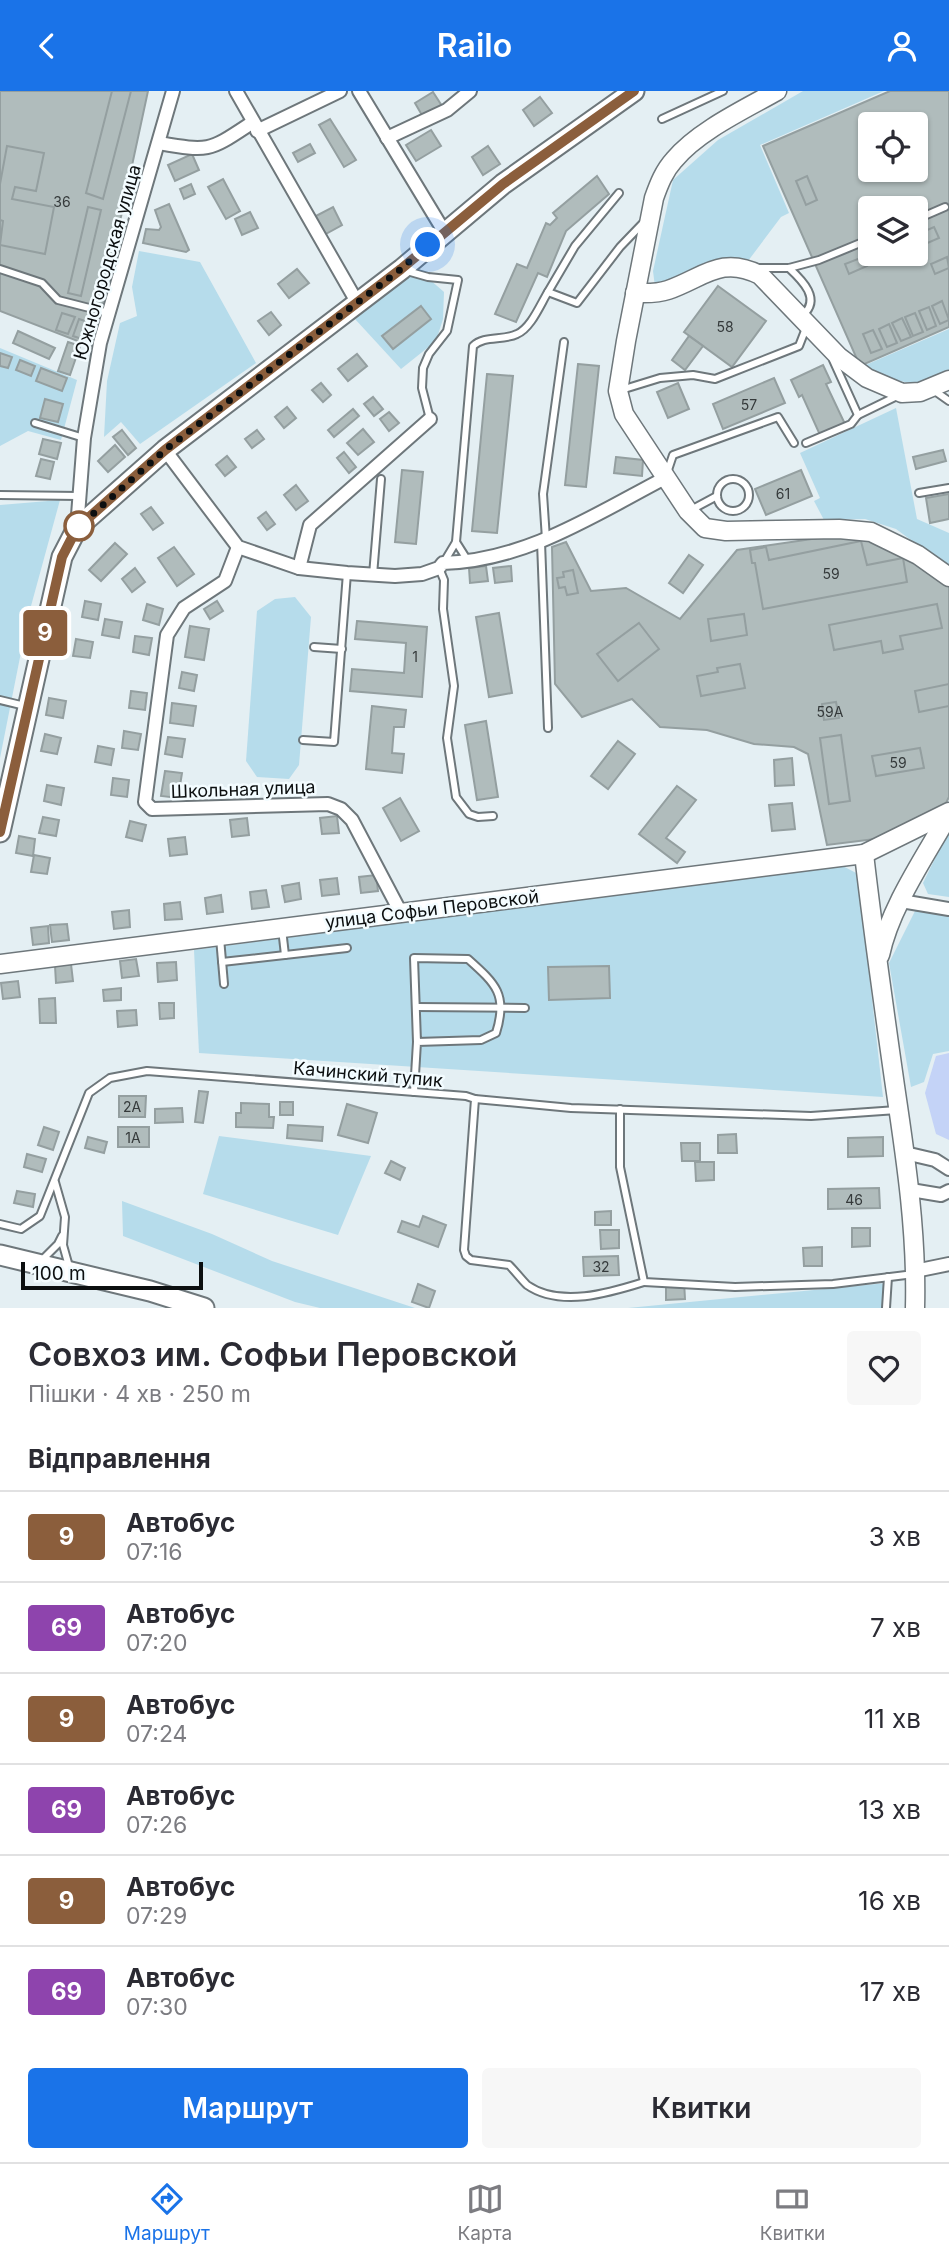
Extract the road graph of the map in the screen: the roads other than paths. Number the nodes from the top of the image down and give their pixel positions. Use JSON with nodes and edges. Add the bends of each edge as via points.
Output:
{"nodes":[{"id":1,"x":173,"y":91,"type":"edge"},
{"id":2,"x":236,"y":91,"type":"edge"},
{"id":3,"x":340,"y":91,"type":"edge"},
{"id":4,"x":359,"y":91,"type":"edge"},
{"id":5,"x":470,"y":91,"type":"edge"},
{"id":6,"x":634,"y":91,"type":"edge"},
{"id":7,"x":723,"y":91,"type":"edge"},
{"id":8,"x":777,"y":91,"type":"edge"},
{"id":9,"x":662,"y":118,"type":"dead end"},
{"id":10,"x":255,"y":127,"type":"junction"},
{"id":11,"x":387,"y":138,"type":"junction"},
{"id":12,"x":159,"y":143,"type":"junction"},
{"id":13,"x":618,"y":193,"type":"dead end"},
{"id":14,"x":945,"y":207,"type":"dead end"},
{"id":15,"x":928,"y":214,"type":"edge"},
{"id":16,"x":651,"y":215,"type":"junction"},
{"id":17,"x":445,"y":233,"type":"junction"},
{"id":18,"x":858,"y":244,"type":"edge"},
{"id":19,"x":747,"y":268,"type":"junction"},
{"id":20,"x":789,"y":268,"type":"junction"},
{"id":21,"x":0,"y":269,"type":"edge"},
{"id":22,"x":401,"y":269,"type":"junction"},
{"id":23,"x":548,"y":292,"type":"junction"},
{"id":24,"x":635,"y":293,"type":"junction"},
{"id":25,"x":356,"y":302,"type":"junction"},
{"id":26,"x":109,"y":313,"type":"junction"},
{"id":27,"x":804,"y":319,"type":"junction"},
{"id":28,"x":564,"y":342,"type":"dead end"},
{"id":29,"x":825,"y":344,"type":"junction"},
{"id":30,"x":949,"y":380,"type":"edge"},
{"id":31,"x":931,"y":388,"type":"junction"},
{"id":32,"x":618,"y":391,"type":"junction"},
{"id":33,"x":892,"y":395,"type":"junction"},
{"id":34,"x":949,"y":401,"type":"edge"},
{"id":35,"x":858,"y":415,"type":"junction"},
{"id":36,"x":430,"y":419,"type":"joint"},
{"id":37,"x":35,"y":423,"type":"dead end"},
{"id":38,"x":84,"y":438,"type":"junction"},
{"id":39,"x":794,"y":443,"type":"dead end"},
{"id":40,"x":806,"y":443,"type":"dead end"},
{"id":41,"x":165,"y":450,"type":"junction"},
{"id":42,"x":665,"y":478,"type":"junction"},
{"id":43,"x":381,"y":479,"type":"dead end"},
{"id":44,"x":949,"y":488,"type":"edge"},
{"id":45,"x":919,"y":493,"type":"dead end"},
{"id":46,"x":0,"y":495,"type":"edge"},
{"id":47,"x":80,"y":496,"type":"junction"},
{"id":48,"x":717,"y":496,"type":"junction"},
{"id":49,"x":688,"y":511,"type":"junction"},
{"id":50,"x":77,"y":528,"type":"junction"},
{"id":51,"x":456,"y":542,"type":"junction"},
{"id":52,"x":544,"y":542,"type":"junction"},
{"id":53,"x":238,"y":547,"type":"junction"},
{"id":54,"x":469,"y":563,"type":"junction"},
{"id":55,"x":441,"y":566,"type":"junction"},
{"id":56,"x":299,"y":568,"type":"junction"},
{"id":57,"x":347,"y":573,"type":"junction"},
{"id":58,"x":373,"y":575,"type":"junction"},
{"id":59,"x":949,"y":576,"type":"edge"},
{"id":60,"x":314,"y":647,"type":"dead end"},
{"id":61,"x":342,"y":649,"type":"junction"},
{"id":62,"x":0,"y":700,"type":"edge"},
{"id":63,"x":28,"y":707,"type":"junction"},
{"id":64,"x":548,"y":728,"type":"dead end"},
{"id":65,"x":303,"y":740,"type":"dead end"},
{"id":66,"x":949,"y":813,"type":"edge"},
{"id":67,"x":493,"y":815,"type":"dead end"},
{"id":68,"x":0,"y":832,"type":"edge"},
{"id":69,"x":864,"y":854,"type":"junction"},
{"id":70,"x":901,"y":901,"type":"junction"},
{"id":71,"x":949,"y":909,"type":"edge"},
{"id":72,"x":401,"y":913,"type":"junction"},
{"id":73,"x":282,"y":929,"type":"junction"},
{"id":74,"x":220,"y":936,"type":"junction"},
{"id":75,"x":347,"y":948,"type":"dead end"},
{"id":76,"x":285,"y":955,"type":"junction"},
{"id":77,"x":222,"y":962,"type":"junction"},
{"id":78,"x":0,"y":964,"type":"edge"},
{"id":79,"x":877,"y":966,"type":"junction"},
{"id":80,"x":224,"y":983,"type":"dead end"},
{"id":81,"x":417,"y":1007,"type":"junction"},
{"id":82,"x":525,"y":1007,"type":"dead end"},
{"id":83,"x":417,"y":1042,"type":"junction"},
{"id":84,"x":414,"y":1092,"type":"junction"},
{"id":85,"x":475,"y":1099,"type":"junction"},
{"id":86,"x":620,"y":1109,"type":"junction"},
{"id":87,"x":898,"y":1109,"type":"junction"},
{"id":88,"x":905,"y":1153,"type":"junction"},
{"id":89,"x":949,"y":1169,"type":"edge"},
{"id":90,"x":55,"y":1182,"type":"junction"},
{"id":91,"x":911,"y":1190,"type":"junction"},
{"id":92,"x":949,"y":1191,"type":"edge"},
{"id":93,"x":0,"y":1224,"type":"edge"},
{"id":94,"x":64,"y":1232,"type":"junction"},
{"id":95,"x":0,"y":1255,"type":"edge"},
{"id":96,"x":39,"y":1264,"type":"junction"},
{"id":97,"x":949,"y":1264,"type":"edge"},
{"id":98,"x":70,"y":1272,"type":"junction"},
{"id":99,"x":916,"y":1272,"type":"junction"},
{"id":100,"x":888,"y":1277,"type":"junction"},
{"id":101,"x":644,"y":1282,"type":"junction"},
{"id":102,"x":204,"y":1308,"type":"edge"},
{"id":103,"x":886,"y":1308,"type":"edge"},
{"id":104,"x":915,"y":1308,"type":"edge"}],
"edges":[{"from":1,"to":12,"type":"street","name":"Южногородская улица"},
{"from":2,"to":10,"type":"street"},
{"from":3,"to":10,"type":"street"},
{"from":4,"to":11,"type":"street"},
{"from":5,"to":11,"type":"street","via":[[447,110]]},
{"from":6,"to":17,"type":"main road","via":[[503,184]]},
{"from":7,"to":9,"type":"lane"},
{"from":8,"to":16,"type":"street","via":[[673,160],[660,180]]},
{"from":10,"to":12,"type":"street","via":[[200,150]]},
{"from":10,"to":25,"type":"street"},
{"from":11,"to":17,"type":"street"},
{"from":12,"to":26,"type":"street","name":"Южногородская улица"},
{"from":13,"to":23,"type":"lane","via":[[575,246]]},
{"from":14,"to":15,"type":"lane"},
{"from":16,"to":23,"type":"lane","via":[[577,303]]},
{"from":16,"to":24,"type":"street"},
{"from":17,"to":22,"type":"main road"},
{"from":18,"to":20,"type":"lane"},
{"from":19,"to":20,"type":"lane"},
{"from":19,"to":24,"type":"street","via":[[720,268],[668,290]]},
{"from":19,"to":27,"type":"street","via":[[761,275]]},
{"from":20,"to":27,"type":"lane","via":[[809,291],[812,303]]},
{"from":21,"to":26,"type":"lane","via":[[42,283],[58,300]]},
{"from":22,"to":25,"type":"main road"},
{"from":22,"to":36,"type":"lane","via":[[458,280],[447,331],[423,368],[422,388]]},
{"from":23,"to":51,"type":"lane","via":[[522,331],[473,346]]},
{"from":24,"to":32,"type":"street"},
{"from":25,"to":41,"type":"main road"},
{"from":26,"to":38,"type":"street","name":"Южногородская улица"},
{"from":27,"to":29,"type":"street"},
{"from":27,"to":32,"type":"lane","via":[[799,346],[715,379],[693,375],[660,379]]},
{"from":28,"to":52,"type":"lane","via":[[543,494]]},
{"from":29,"to":33,"type":"street"},
{"from":29,"to":35,"type":"lane"},
{"from":30,"to":31,"type":"street"},
{"from":31,"to":33,"type":"street"},
{"from":31,"to":34,"type":"lane"},
{"from":32,"to":42,"type":"street","via":[[624,414]]},
{"from":33,"to":35,"type":"lane"},
{"from":35,"to":40,"type":"lane","via":[[851,424]]},
{"from":36,"to":56,"type":"street","via":[[310,524]]},
{"from":37,"to":38,"type":"lane"},
{"from":38,"to":47,"type":"street","name":"Южногородская улица"},
{"from":39,"to":42,"type":"lane","via":[[778,417],[673,456]]},
{"from":41,"to":50,"type":"main road"},
{"from":41,"to":53,"type":"street"},
{"from":42,"to":49,"type":"street"},
{"from":42,"to":52,"type":"street"},
{"from":43,"to":58,"type":"lane"},
{"from":44,"to":45,"type":"lane"},
{"from":46,"to":47,"type":"lane"},
{"from":47,"to":50,"type":"street","name":"Южногородская улица"},
{"from":48,"to":48,"type":"lane","via":[[721,506],[736,511],[746,506],[750,496],[747,485],[733,478],[723,482]]},
{"from":48,"to":49,"type":"lane"},
{"from":49,"to":59,"type":"street","via":[[705,528],[726,531],[871,532]]},
{"from":50,"to":63,"type":"main road","via":[[62,557]]},
{"from":51,"to":54,"type":"lane"},
{"from":51,"to":55,"type":"lane"},
{"from":52,"to":54,"type":"street"},
{"from":52,"to":64,"type":"lane"},
{"from":53,"to":56,"type":"street"},
{"from":53,"to":72,"type":"street","name":"Школьная улица","via":[[225,581],[184,608],[167,635],[145,802],[152,810],[328,804],[341,809],[352,820]]},
{"from":54,"to":55,"type":"street"},
{"from":55,"to":58,"type":"street","via":[[422,574]]},
{"from":55,"to":67,"type":"lane","via":[[454,685],[447,737],[456,797],[469,814]]},
{"from":56,"to":57,"type":"street"},
{"from":57,"to":58,"type":"street"},
{"from":57,"to":61,"type":"lane"},
{"from":60,"to":61,"type":"lane"},
{"from":61,"to":65,"type":"lane","via":[[334,742]]},
{"from":62,"to":63,"type":"lane"},
{"from":63,"to":68,"type":"main road"},
{"from":66,"to":69,"type":"street","name":"улица Софьи Перовской"},
{"from":66,"to":70,"type":"street"},
{"from":69,"to":72,"type":"street","name":"улица Софьи Перовской"},
{"from":69,"to":79,"type":"street"},
{"from":70,"to":71,"type":"street"},
{"from":70,"to":79,"type":"street","via":[[882,942]]},
{"from":72,"to":73,"type":"street","name":"улица Софьи Перовской"},
{"from":73,"to":74,"type":"street","name":"улица Софьи Перовской"},
{"from":73,"to":76,"type":"lane"},
{"from":74,"to":77,"type":"lane"},
{"from":74,"to":78,"type":"street","name":"улица Софьи Перовской"},
{"from":75,"to":76,"type":"lane"},
{"from":76,"to":77,"type":"lane"},
{"from":77,"to":80,"type":"lane"},
{"from":79,"to":87,"type":"street"},
{"from":81,"to":82,"type":"lane"},
{"from":81,"to":83,"type":"lane"},
{"from":81,"to":83,"type":"lane","via":[[414,958],[468,959],[499,991],[502,1016],[496,1033],[481,1040]]},
{"from":83,"to":84,"type":"lane"},
{"from":84,"to":85,"type":"lane","name":"Качинский тупик"},
{"from":84,"to":90,"type":"lane","name":"Качинский тупик","via":[[147,1071],[110,1078],[89,1093]]},
{"from":85,"to":86,"type":"lane","name":"Качинский тупик"},
{"from":85,"to":101,"type":"lane","via":[[466,1256],[509,1265],[527,1285],[562,1298],[605,1294]]},
{"from":86,"to":87,"type":"lane","name":"Качинский тупик","via":[[811,1116]]},
{"from":86,"to":101,"type":"lane","via":[[620,1167]]},
{"from":87,"to":88,"type":"street"},
{"from":88,"to":89,"type":"street","via":[[935,1160]]},
{"from":88,"to":91,"type":"street"},
{"from":90,"to":93,"type":"lane","name":"Качинский тупик","via":[[40,1216],[21,1229]]},
{"from":90,"to":94,"type":"lane","via":[[65,1217]]},
{"from":91,"to":92,"type":"street","via":[[941,1195]]},
{"from":91,"to":99,"type":"street"},
{"from":94,"to":96,"type":"lane"},
{"from":94,"to":98,"type":"lane"},
{"from":95,"to":96,"type":"main road"},
{"from":96,"to":98,"type":"main road"},
{"from":97,"to":99,"type":"street"},
{"from":98,"to":102,"type":"main road"},
{"from":99,"to":100,"type":"lane"},
{"from":99,"to":104,"type":"street"},
{"from":100,"to":101,"type":"lane","via":[[735,1287]]},
{"from":100,"to":103,"type":"lane"}]}
